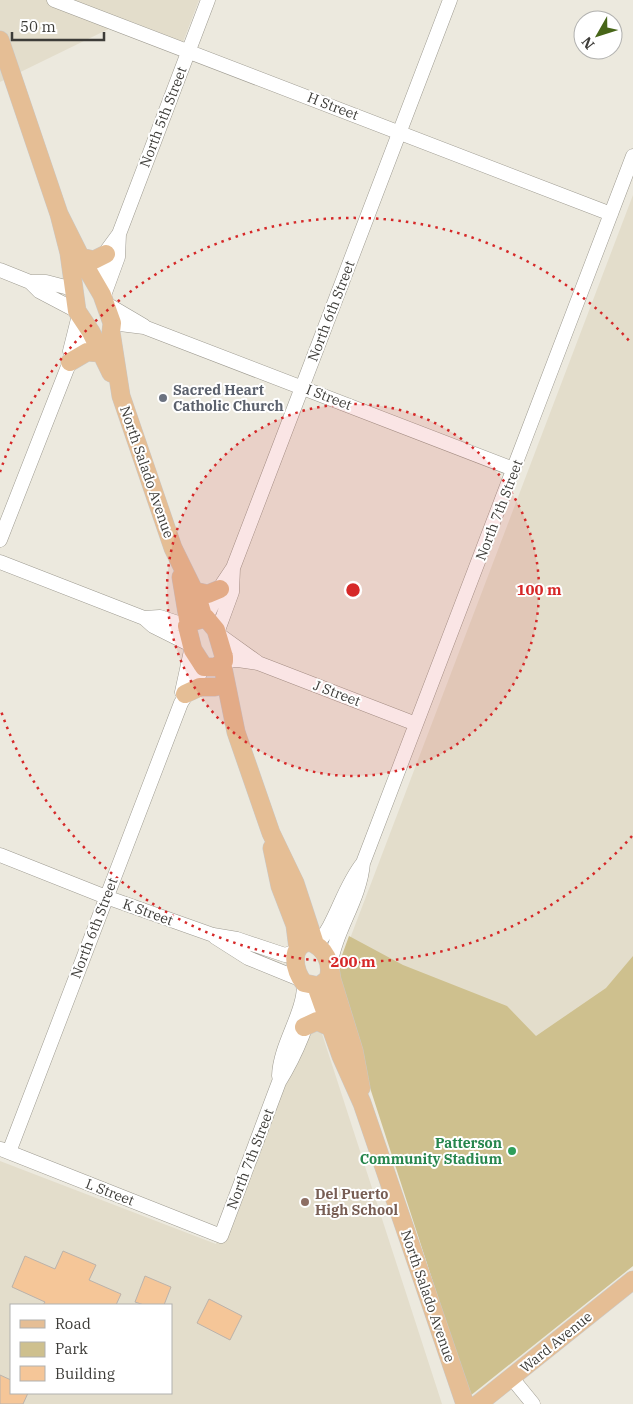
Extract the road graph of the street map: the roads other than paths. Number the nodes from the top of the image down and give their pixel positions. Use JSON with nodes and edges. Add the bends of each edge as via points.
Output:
{"nodes":[{"id":1,"x":54,"y":0,"type":"edge"},
{"id":2,"x":208,"y":0,"type":"edge"},
{"id":3,"x":450,"y":0,"type":"edge"},
{"id":4,"x":0,"y":40,"type":"edge"},
{"id":5,"x":188,"y":50,"type":"junction"},
{"id":6,"x":399,"y":132,"type":"junction"},
{"id":7,"x":633,"y":156,"type":"edge"},
{"id":8,"x":59,"y":214,"type":"junction"},
{"id":9,"x":611,"y":214,"type":"junction"},
{"id":10,"x":119,"y":234,"type":"junction"},
{"id":11,"x":106,"y":254,"type":"junction"},
{"id":12,"x":80,"y":257,"type":"junction"},
{"id":13,"x":0,"y":270,"type":"edge"},
{"id":14,"x":93,"y":280,"type":"junction"},
{"id":15,"x":30,"y":282,"type":"junction"},
{"id":16,"x":74,"y":288,"type":"junction"},
{"id":17,"x":104,"y":300,"type":"junction"},
{"id":18,"x":84,"y":322,"type":"junction"},
{"id":19,"x":111,"y":325,"type":"junction"},
{"id":20,"x":144,"y":327,"type":"junction"},
{"id":21,"x":101,"y":352,"type":"junction"},
{"id":22,"x":69,"y":365,"type":"junction"},
{"id":23,"x":302,"y":387,"type":"junction"},
{"id":24,"x":121,"y":396,"type":"junction"},
{"id":25,"x":514,"y":469,"type":"junction"},
{"id":26,"x":0,"y":540,"type":"edge"},
{"id":27,"x":173,"y":548,"type":"junction"},
{"id":28,"x":0,"y":562,"type":"edge"},
{"id":29,"x":233,"y":568,"type":"junction"},
{"id":30,"x":220,"y":588,"type":"junction"},
{"id":31,"x":194,"y":591,"type":"junction"},
{"id":32,"x":144,"y":618,"type":"junction"},
{"id":33,"x":196,"y":622,"type":"junction"},
{"id":34,"x":218,"y":634,"type":"junction"},
{"id":35,"x":192,"y":646,"type":"junction"},
{"id":36,"x":258,"y":663,"type":"junction"},
{"id":37,"x":214,"y":665,"type":"junction"},
{"id":38,"x":215,"y":687,"type":"junction"},
{"id":39,"x":183,"y":698,"type":"junction"},
{"id":40,"x":416,"y":724,"type":"junction"},
{"id":41,"x":236,"y":732,"type":"junction"},
{"id":42,"x":271,"y":832,"type":"junction"},
{"id":43,"x":0,"y":855,"type":"edge"},
{"id":44,"x":363,"y":863,"type":"junction"},
{"id":45,"x":106,"y":897,"type":"junction"},
{"id":46,"x":213,"y":935,"type":"junction"},
{"id":47,"x":316,"y":945,"type":"junction"},
{"id":48,"x":297,"y":950,"type":"junction"},
{"id":49,"x":330,"y":968,"type":"junction"},
{"id":50,"x":309,"y":984,"type":"junction"},
{"id":51,"x":304,"y":1027,"type":"junction"},
{"id":52,"x":330,"y":1027,"type":"junction"},
{"id":53,"x":279,"y":1082,"type":"junction"},
{"id":54,"x":362,"y":1103,"type":"junction"},
{"id":55,"x":4,"y":1151,"type":"edge"},
{"id":56,"x":221,"y":1236,"type":"joint"},
{"id":57,"x":633,"y":1280,"type":"edge"},
{"id":58,"x":511,"y":1377,"type":"junction"},
{"id":59,"x":465,"y":1404,"type":"edge"},
{"id":60,"x":478,"y":1404,"type":"edge"},
{"id":61,"x":533,"y":1404,"type":"edge"}],
"edges":[{"from":1,"to":5,"type":"street","name":"H Street"},
{"from":2,"to":5,"type":"street","name":"North 5th Street"},
{"from":3,"to":6,"type":"street","name":"North 6th Street"},
{"from":4,"to":8,"type":"main road","name":"North Salado Avenue"},
{"from":5,"to":6,"type":"street","name":"H Street"},
{"from":5,"to":10,"type":"street","name":"North 5th Street"},
{"from":6,"to":9,"type":"street","name":"H Street"},
{"from":6,"to":23,"type":"street","name":"North 6th Street"},
{"from":7,"to":9,"type":"street","name":"North 7th Street"},
{"from":8,"to":12,"type":"main road","name":"North Salado Avenue"},
{"from":8,"to":16,"type":"main road","name":"North Salado Avenue"},
{"from":9,"to":25,"type":"street","name":"North 7th Street"},
{"from":10,"to":11,"type":"street","name":"North 5th Street"},
{"from":10,"to":17,"type":"street","name":"North 5th Street","via":[[118,257]]},
{"from":11,"to":12,"type":"main road","via":[[94,260]]},
{"from":11,"to":14,"type":"street","name":"North 5th Street"},
{"from":12,"to":14,"type":"main road","name":"North Salado Avenue"},
{"from":13,"to":15,"type":"street"},
{"from":14,"to":16,"type":"street"},
{"from":14,"to":17,"type":"main road","name":"North Salado Avenue"},
{"from":15,"to":16,"type":"street"},
{"from":15,"to":18,"type":"street"},
{"from":16,"to":18,"type":"main road","name":"North Salado Avenue"},
{"from":17,"to":19,"type":"main road","name":"North Salado Avenue"},
{"from":17,"to":20,"type":"street","name":"I Street"},
{"from":18,"to":19,"type":"street","via":[[102,332]]},
{"from":18,"to":21,"type":"main road","name":"North Salado Avenue"},
{"from":18,"to":22,"type":"street"},
{"from":19,"to":20,"type":"street","name":"I Street"},
{"from":19,"to":24,"type":"main road","name":"North Salado Avenue"},
{"from":20,"to":23,"type":"street","name":"I Street"},
{"from":21,"to":22,"type":"main road","via":[[87,352]]},
{"from":21,"to":24,"type":"main road","name":"North Salado Avenue"},
{"from":22,"to":26,"type":"street"},
{"from":23,"to":25,"type":"street","name":"I Street"},
{"from":23,"to":29,"type":"street","name":"North 6th Street"},
{"from":24,"to":27,"type":"main road","name":"North Salado Avenue"},
{"from":25,"to":40,"type":"street","name":"North 7th Street"},
{"from":27,"to":31,"type":"main road","name":"North Salado Avenue"},
{"from":27,"to":33,"type":"main road","name":"North Salado Avenue"},
{"from":28,"to":32,"type":"street"},
{"from":29,"to":30,"type":"street","name":"North 6th Street"},
{"from":29,"to":34,"type":"street","via":[[232,592]]},
{"from":30,"to":31,"type":"main road","via":[[208,594]]},
{"from":30,"to":33,"type":"street","name":"North 6th Street"},
{"from":31,"to":33,"type":"main road","name":"North Salado Avenue"},
{"from":32,"to":33,"type":"street"},
{"from":32,"to":35,"type":"street"},
{"from":33,"to":34,"type":"main road","name":"North Salado Avenue"},
{"from":33,"to":35,"type":"main road","name":"North Salado Avenue"},
{"from":34,"to":36,"type":"street","name":"J Street"},
{"from":34,"to":37,"type":"main road","name":"North Salado Avenue"},
{"from":35,"to":37,"type":"main road","name":"North Salado Avenue"},
{"from":35,"to":39,"type":"street","name":"North 6th Street"},
{"from":36,"to":37,"type":"street","name":"J Street","via":[[238,660]]},
{"from":36,"to":40,"type":"street","name":"J Street"},
{"from":37,"to":38,"type":"main road","name":"North Salado Avenue"},
{"from":37,"to":39,"type":"street","name":"North 6th Street"},
{"from":37,"to":41,"type":"main road","name":"North Salado Avenue"},
{"from":38,"to":39,"type":"main road","via":[[200,687]]},
{"from":38,"to":41,"type":"main road","name":"North Salado Avenue"},
{"from":39,"to":45,"type":"street","name":"North 6th Street"},
{"from":40,"to":44,"type":"street","name":"North 7th Street"},
{"from":41,"to":42,"type":"main road","name":"North Salado Avenue"},
{"from":42,"to":47,"type":"main road","name":"North Salado Avenue","via":[[295,883]]},
{"from":42,"to":48,"type":"main road","name":"North Salado Avenue","via":[[276,870],[295,926]]},
{"from":43,"to":45,"type":"street","name":"K Street"},
{"from":44,"to":47,"type":"street","name":"North 7th Street","via":[[345,890],[328,930]]},
{"from":44,"to":49,"type":"street","name":"North 7th Street","via":[[358,889]]},
{"from":45,"to":46,"type":"street","name":"K Street"},
{"from":45,"to":55,"type":"street","name":"North 6th Street"},
{"from":46,"to":48,"type":"street","name":"K Street","via":[[237,939],[285,955]]},
{"from":46,"to":50,"type":"street","name":"K Street","via":[[248,958]]},
{"from":47,"to":48,"type":"main road","via":[[306,942]]},
{"from":47,"to":49,"type":"main road","via":[[327,958]]},
{"from":48,"to":50,"type":"main road","via":[[296,963]]},
{"from":49,"to":50,"type":"main road","via":[[328,979]]},
{"from":49,"to":54,"type":"main road","name":"North Salado Avenue","via":[[357,1065]]},
{"from":50,"to":51,"type":"street","name":"North 7th Street","via":[[313,1001]]},
{"from":50,"to":52,"type":"main road","name":"North Salado Avenue"},
{"from":50,"to":53,"type":"street","name":"North 7th Street","via":[[280,1061]]},
{"from":51,"to":52,"type":"main road","via":[[317,1021]]},
{"from":51,"to":53,"type":"street","name":"North 7th Street"},
{"from":52,"to":54,"type":"main road","name":"North Salado Avenue"},
{"from":53,"to":56,"type":"street","name":"North 7th Street"},
{"from":54,"to":59,"type":"main road","name":"North Salado Avenue"},
{"from":55,"to":56,"type":"street","name":"L Street"},
{"from":57,"to":58,"type":"main road","name":"Ward Avenue"},
{"from":58,"to":60,"type":"main road","name":"Ward Avenue"},
{"from":58,"to":61,"type":"street"}]}
